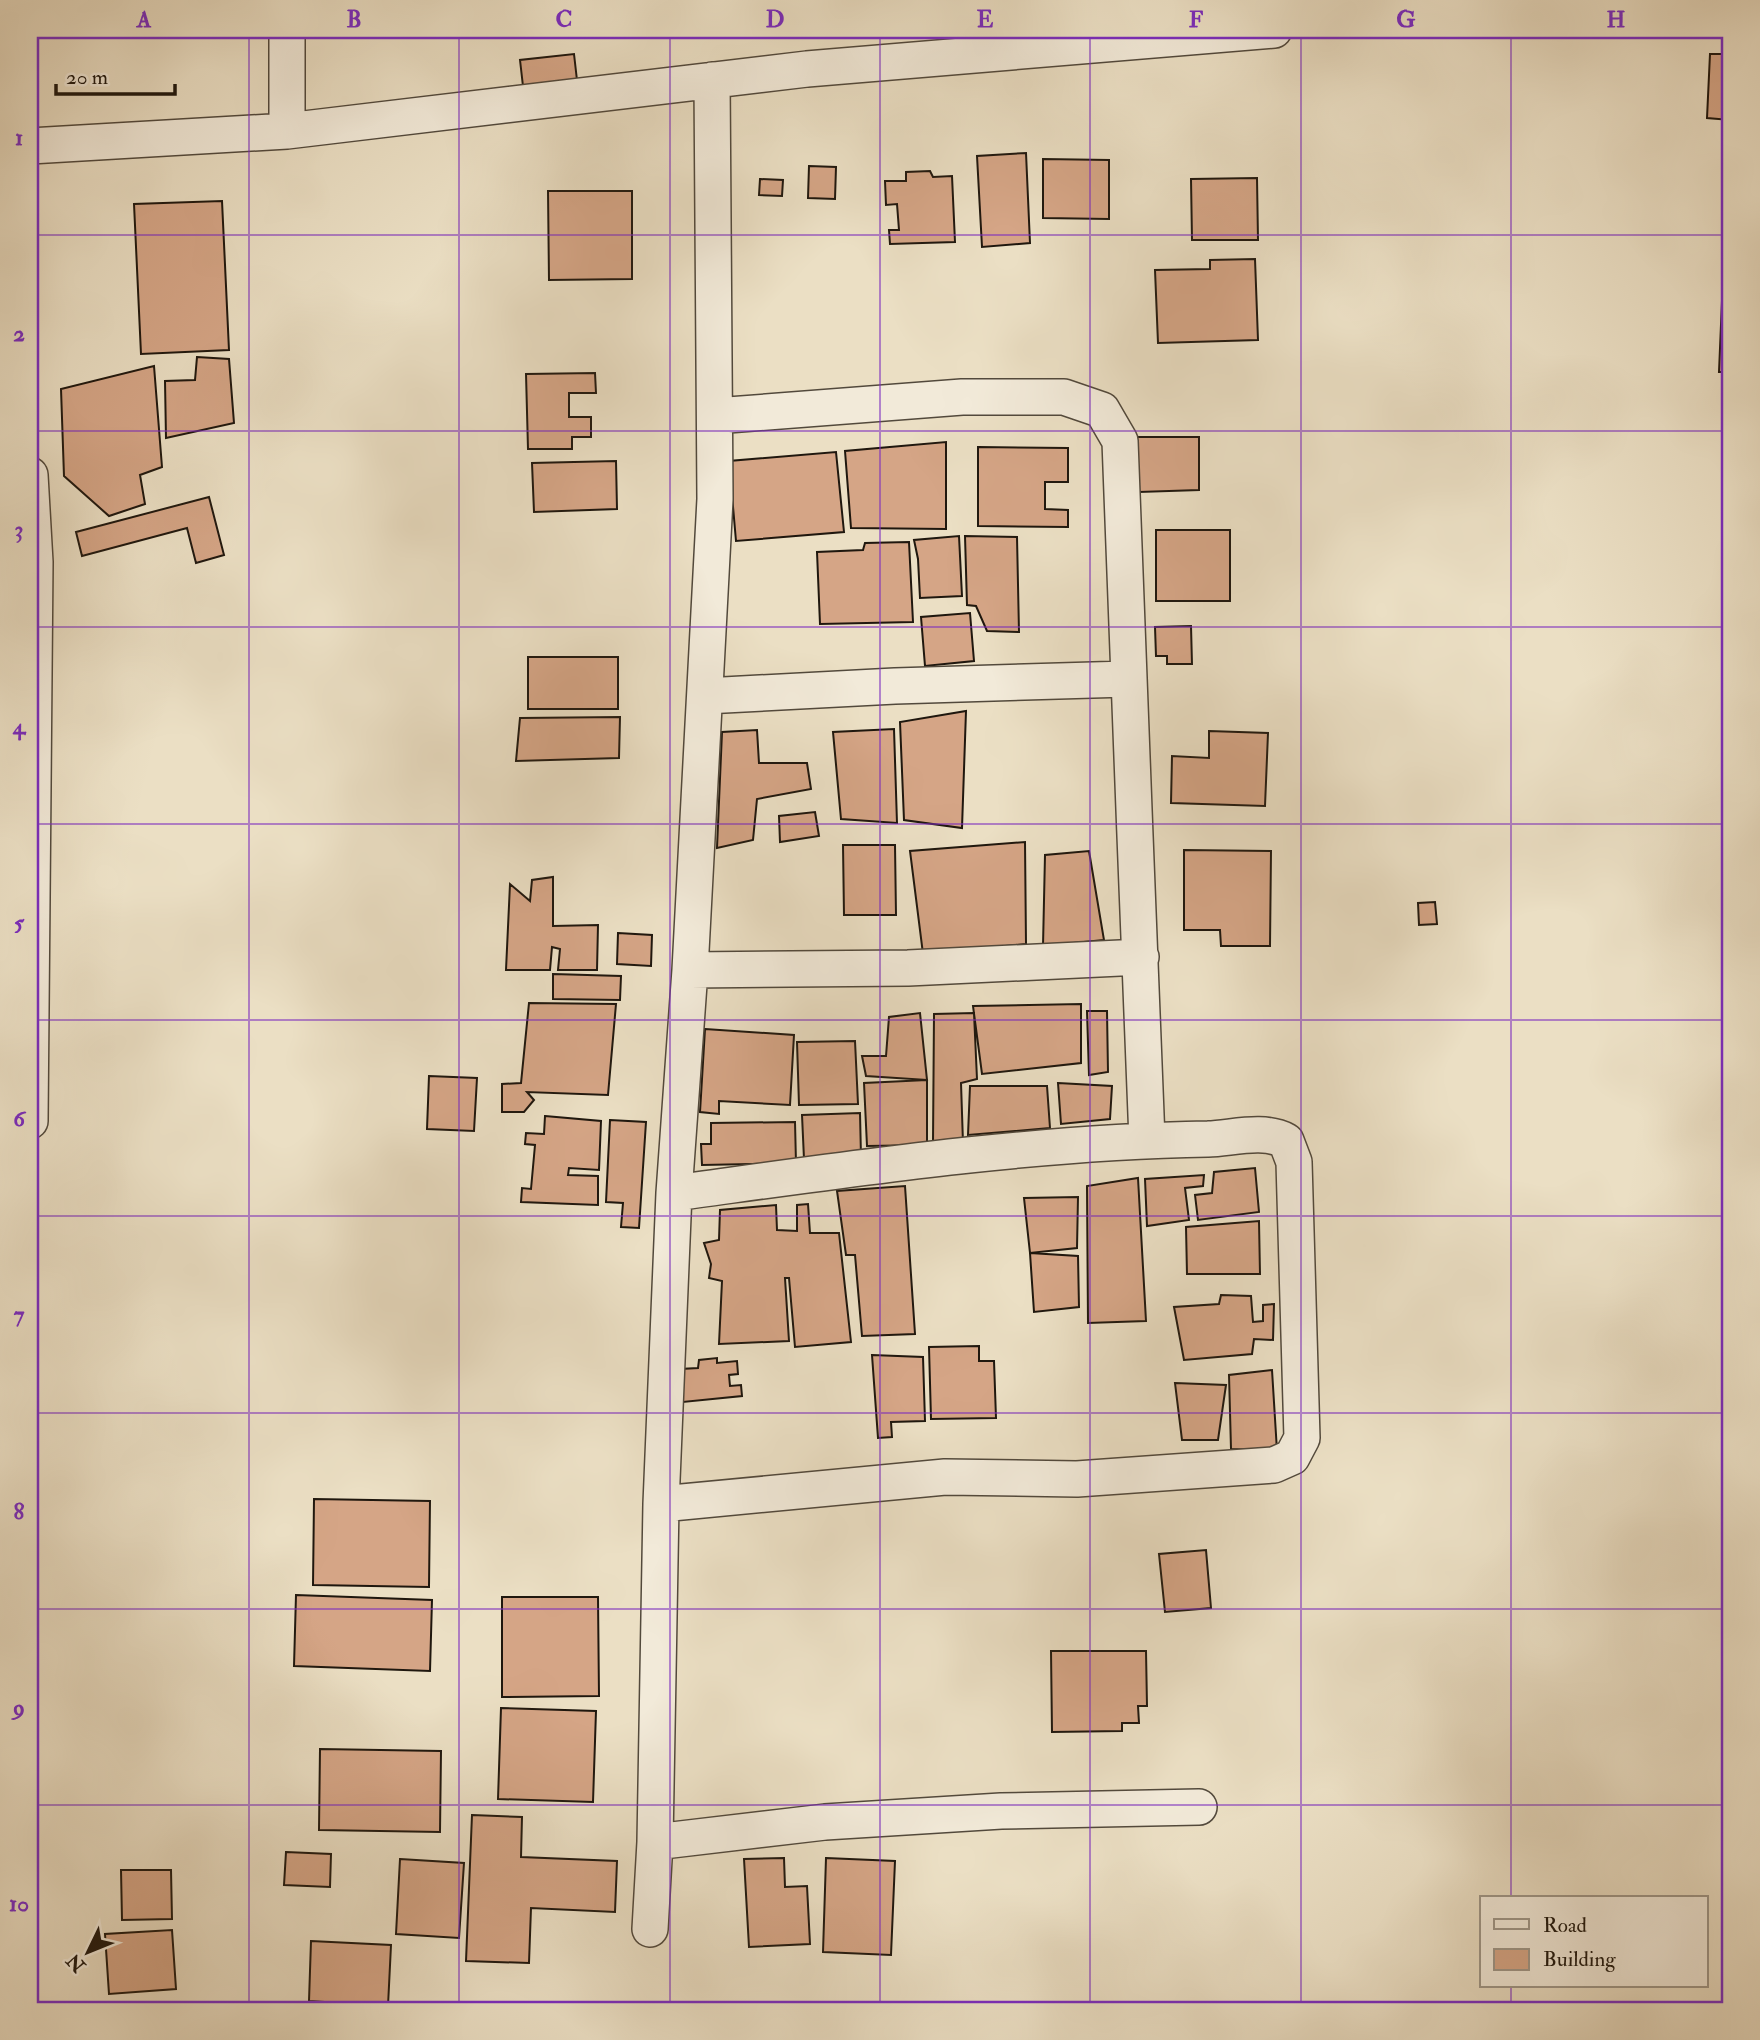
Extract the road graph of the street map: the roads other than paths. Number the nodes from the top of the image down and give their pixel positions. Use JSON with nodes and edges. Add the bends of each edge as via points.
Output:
{"nodes":[{"id":1,"x":287,"y":30,"type":"edge"},
{"id":2,"x":1274,"y":30,"type":"edge"},
{"id":3,"x":712,"y":80,"type":"junction"},
{"id":4,"x":287,"y":131,"type":"junction"},
{"id":5,"x":30,"y":146,"type":"edge"},
{"id":6,"x":715,"y":416,"type":"junction"},
{"id":7,"x":30,"y":475,"type":"edge"},
{"id":8,"x":1127,"y":679,"type":"junction"},
{"id":9,"x":705,"y":696,"type":"junction"},
{"id":10,"x":1141,"y":957,"type":"junction"},
{"id":11,"x":690,"y":970,"type":"junction"},
{"id":12,"x":30,"y":1121,"type":"edge"},
{"id":13,"x":1147,"y":1140,"type":"junction"},
{"id":14,"x":674,"y":1193,"type":"junction"},
{"id":15,"x":662,"y":1504,"type":"junction"},
{"id":16,"x":1199,"y":1807,"type":"dead end"},
{"id":17,"x":655,"y":1843,"type":"junction"},
{"id":18,"x":650,"y":1928,"type":"dead end"}],
"edges":[{"from":1,"to":4,"type":"street"},
{"from":2,"to":3,"type":"street"},
{"from":3,"to":4,"type":"street"},
{"from":3,"to":6,"type":"street"},
{"from":4,"to":5,"type":"street"},
{"from":6,"to":8,"type":"street","via":[[962,397],[1064,397],[1102,410],[1120,441]]},
{"from":6,"to":9,"type":"street"},
{"from":7,"to":12,"type":"street","via":[[35,562]]},
{"from":8,"to":9,"type":"street"},
{"from":8,"to":10,"type":"street"},
{"from":9,"to":11,"type":"street"},
{"from":10,"to":11,"type":"street","via":[[908,968]]},
{"from":10,"to":13,"type":"street"},
{"from":11,"to":14,"type":"street"},
{"from":13,"to":14,"type":"street","via":[[1072,1144]]},
{"from":13,"to":15,"type":"street","via":[[1273,1134],[1286,1141],[1294,1161],[1302,1438],[1292,1457],[1274,1465],[1077,1479],[944,1477]]},
{"from":14,"to":15,"type":"street"},
{"from":15,"to":17,"type":"street"},
{"from":16,"to":17,"type":"street","via":[[1001,1811],[825,1822]]},
{"from":17,"to":18,"type":"street"}]}
